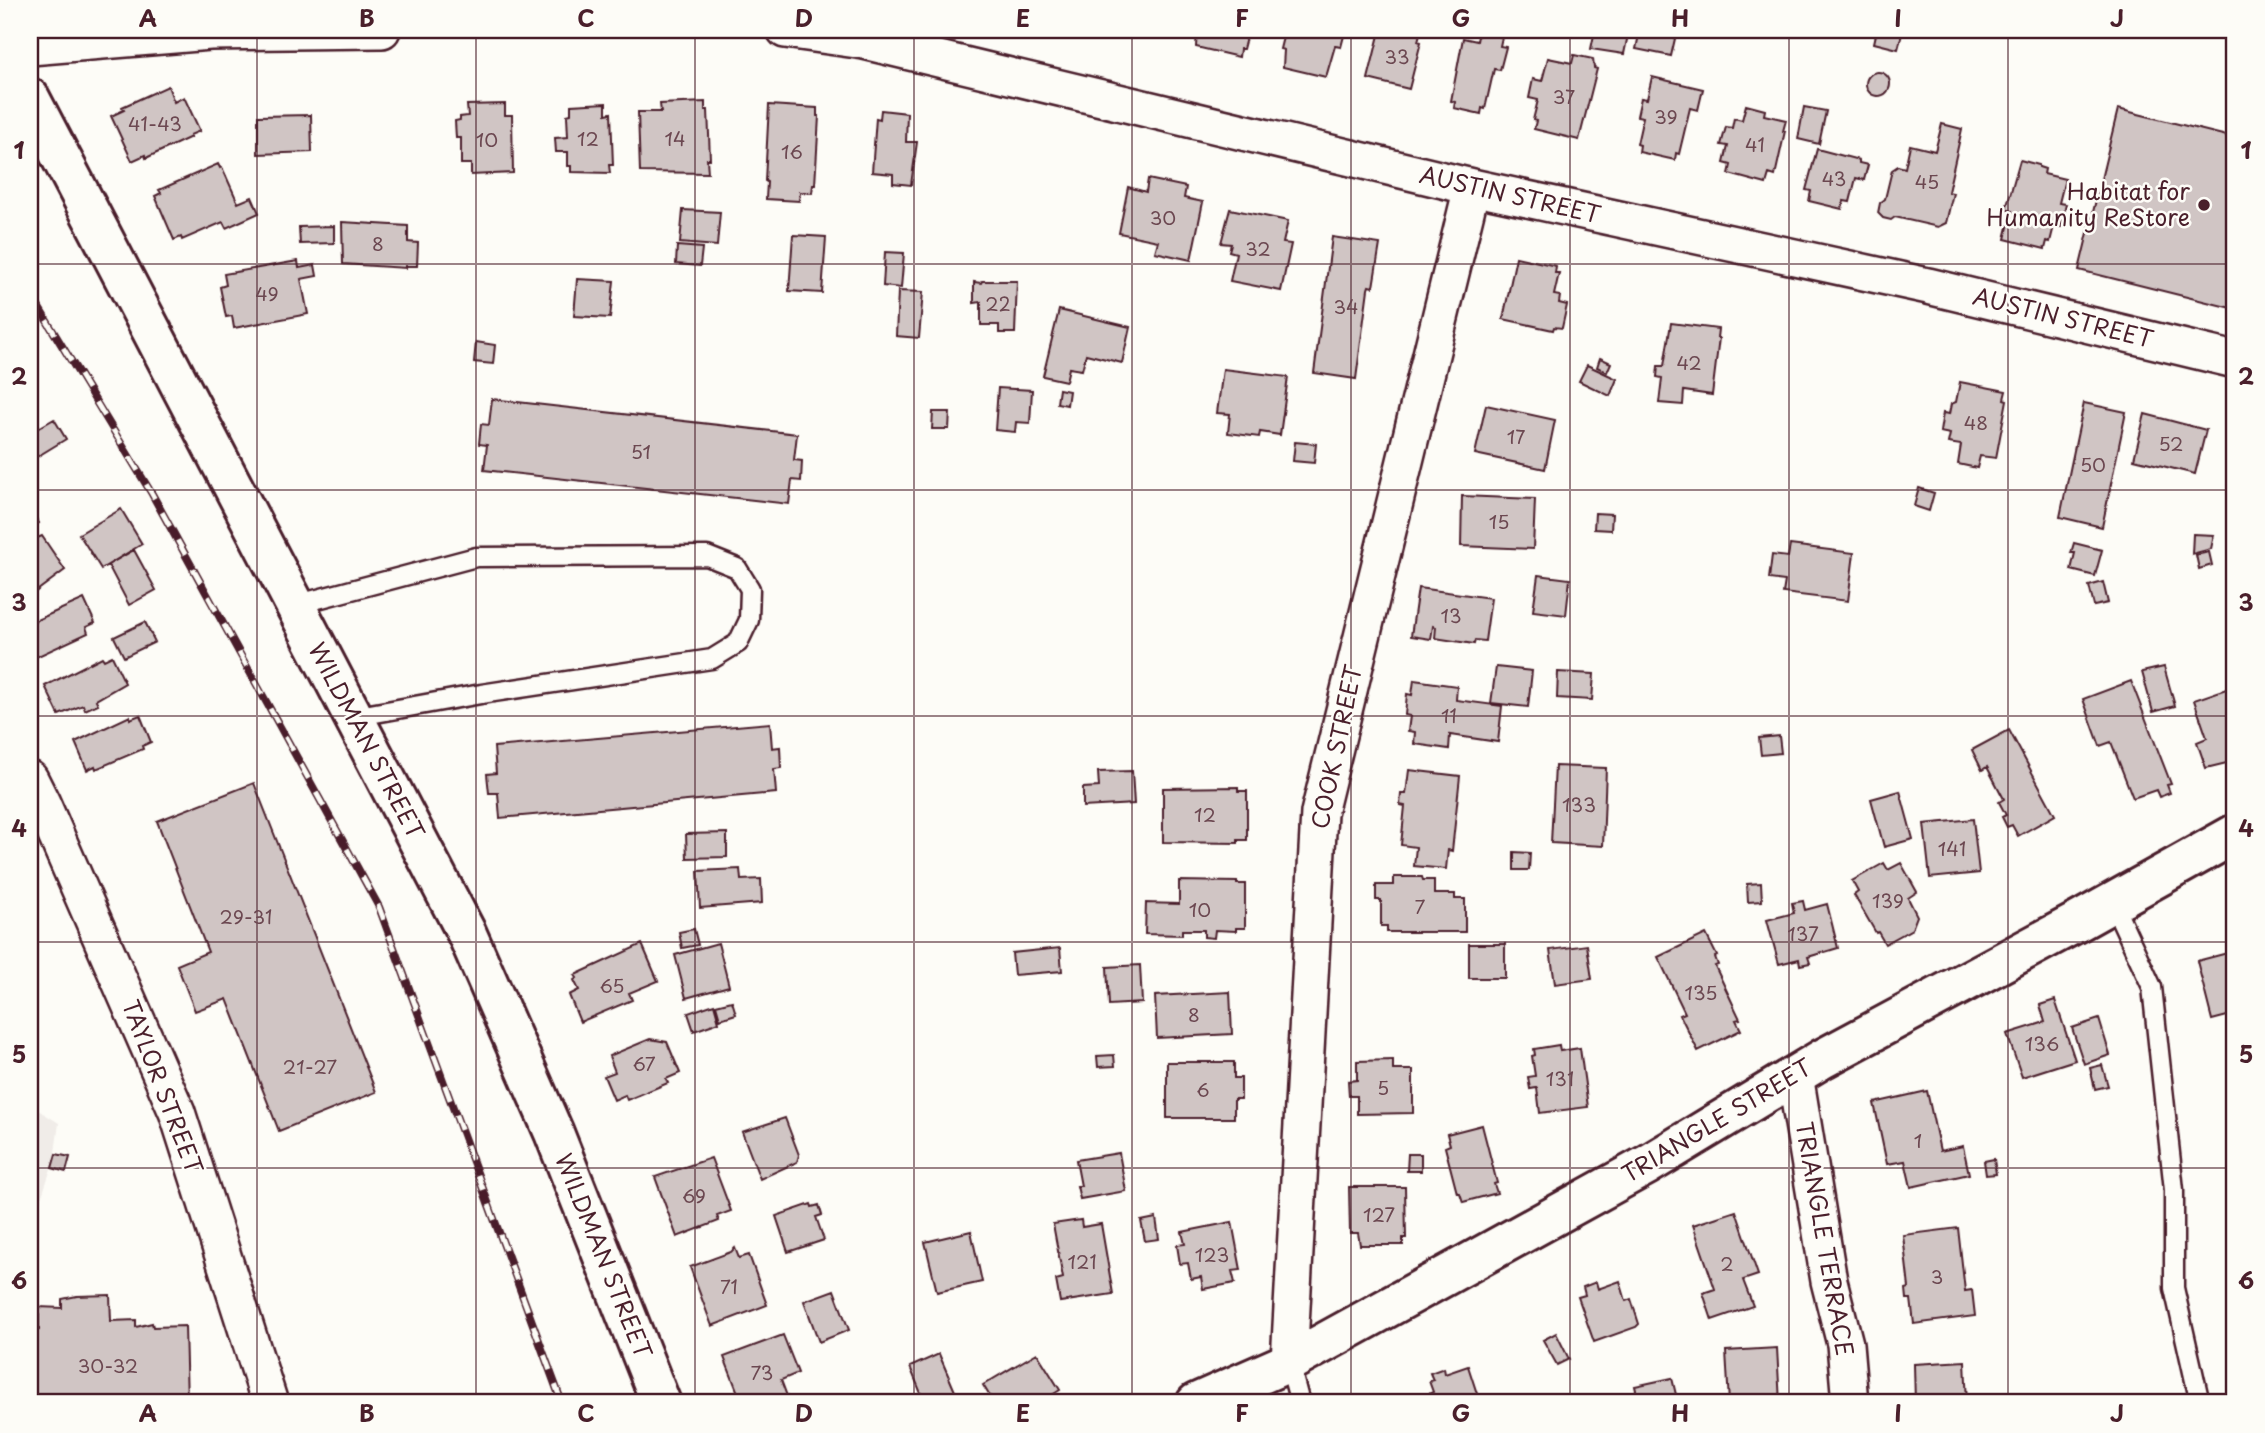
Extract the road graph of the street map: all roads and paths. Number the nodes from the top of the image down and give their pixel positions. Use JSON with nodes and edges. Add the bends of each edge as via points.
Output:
{"nodes":[{"id":1,"x":382,"y":30,"type":"edge"},
{"id":2,"x":785,"y":30,"type":"edge"},
{"id":3,"x":30,"y":47,"type":"edge"},
{"id":4,"x":30,"y":98,"type":"edge"},
{"id":5,"x":1472,"y":187,"type":"junction"},
{"id":6,"x":2235,"y":360,"type":"edge"},
{"id":7,"x":295,"y":605,"type":"junction"},
{"id":8,"x":354,"y":717,"type":"junction"},
{"id":9,"x":30,"y":779,"type":"edge"},
{"id":10,"x":2235,"y":834,"type":"edge"},
{"id":11,"x":2113,"y":903,"type":"junction"},
{"id":12,"x":1795,"y":1075,"type":"junction"},
{"id":13,"x":1289,"y":1362,"type":"junction"},
{"id":14,"x":270,"y":1403,"type":"edge"},
{"id":15,"x":661,"y":1403,"type":"edge"},
{"id":16,"x":1196,"y":1403,"type":"edge"},
{"id":17,"x":1300,"y":1403,"type":"edge"},
{"id":18,"x":1850,"y":1403,"type":"edge"},
{"id":19,"x":2200,"y":1403,"type":"edge"}],
"edges":[{"from":1,"to":3,"type":"street","via":[[210,32]]},
{"from":2,"to":5,"type":"street","name":"AUSTIN STREET","via":[[864,41]]},
{"from":4,"to":7,"type":"street","name":"WILDMAN STREET"},
{"from":5,"to":6,"type":"street","name":"AUSTIN STREET","via":[[1928,286]]},
{"from":5,"to":13,"type":"street","name":"COOK STREET","via":[[1318,813]]},
{"from":7,"to":8,"type":"street","name":"WILDMAN STREET"},
{"from":7,"to":8,"type":"lane","via":[[476,557],[707,556],[737,568],[750,589],[749,620],[738,643],[712,659]]},
{"from":8,"to":15,"type":"street","name":"WILDMAN STREET","via":[[467,934],[554,1133]]},
{"from":9,"to":14,"type":"street","name":"TAYLOR STREET","via":[[177,1112]]},
{"from":10,"to":11,"type":"street","name":"TRIANGLE STREET"},
{"from":11,"to":12,"type":"street","name":"TRIANGLE STREET"},
{"from":11,"to":19,"type":"lane","via":[[2152,987],[2174,1190],[2174,1288]]},
{"from":12,"to":13,"type":"street","name":"TRIANGLE STREET","via":[[1647,1165]]},
{"from":12,"to":18,"type":"street","name":"TRIANGLE TERRACE","via":[[1829,1281],[1845,1344]]},
{"from":13,"to":16,"type":"street","name":"TRIANGLE STREET"},
{"from":13,"to":17,"type":"lane"}]}
